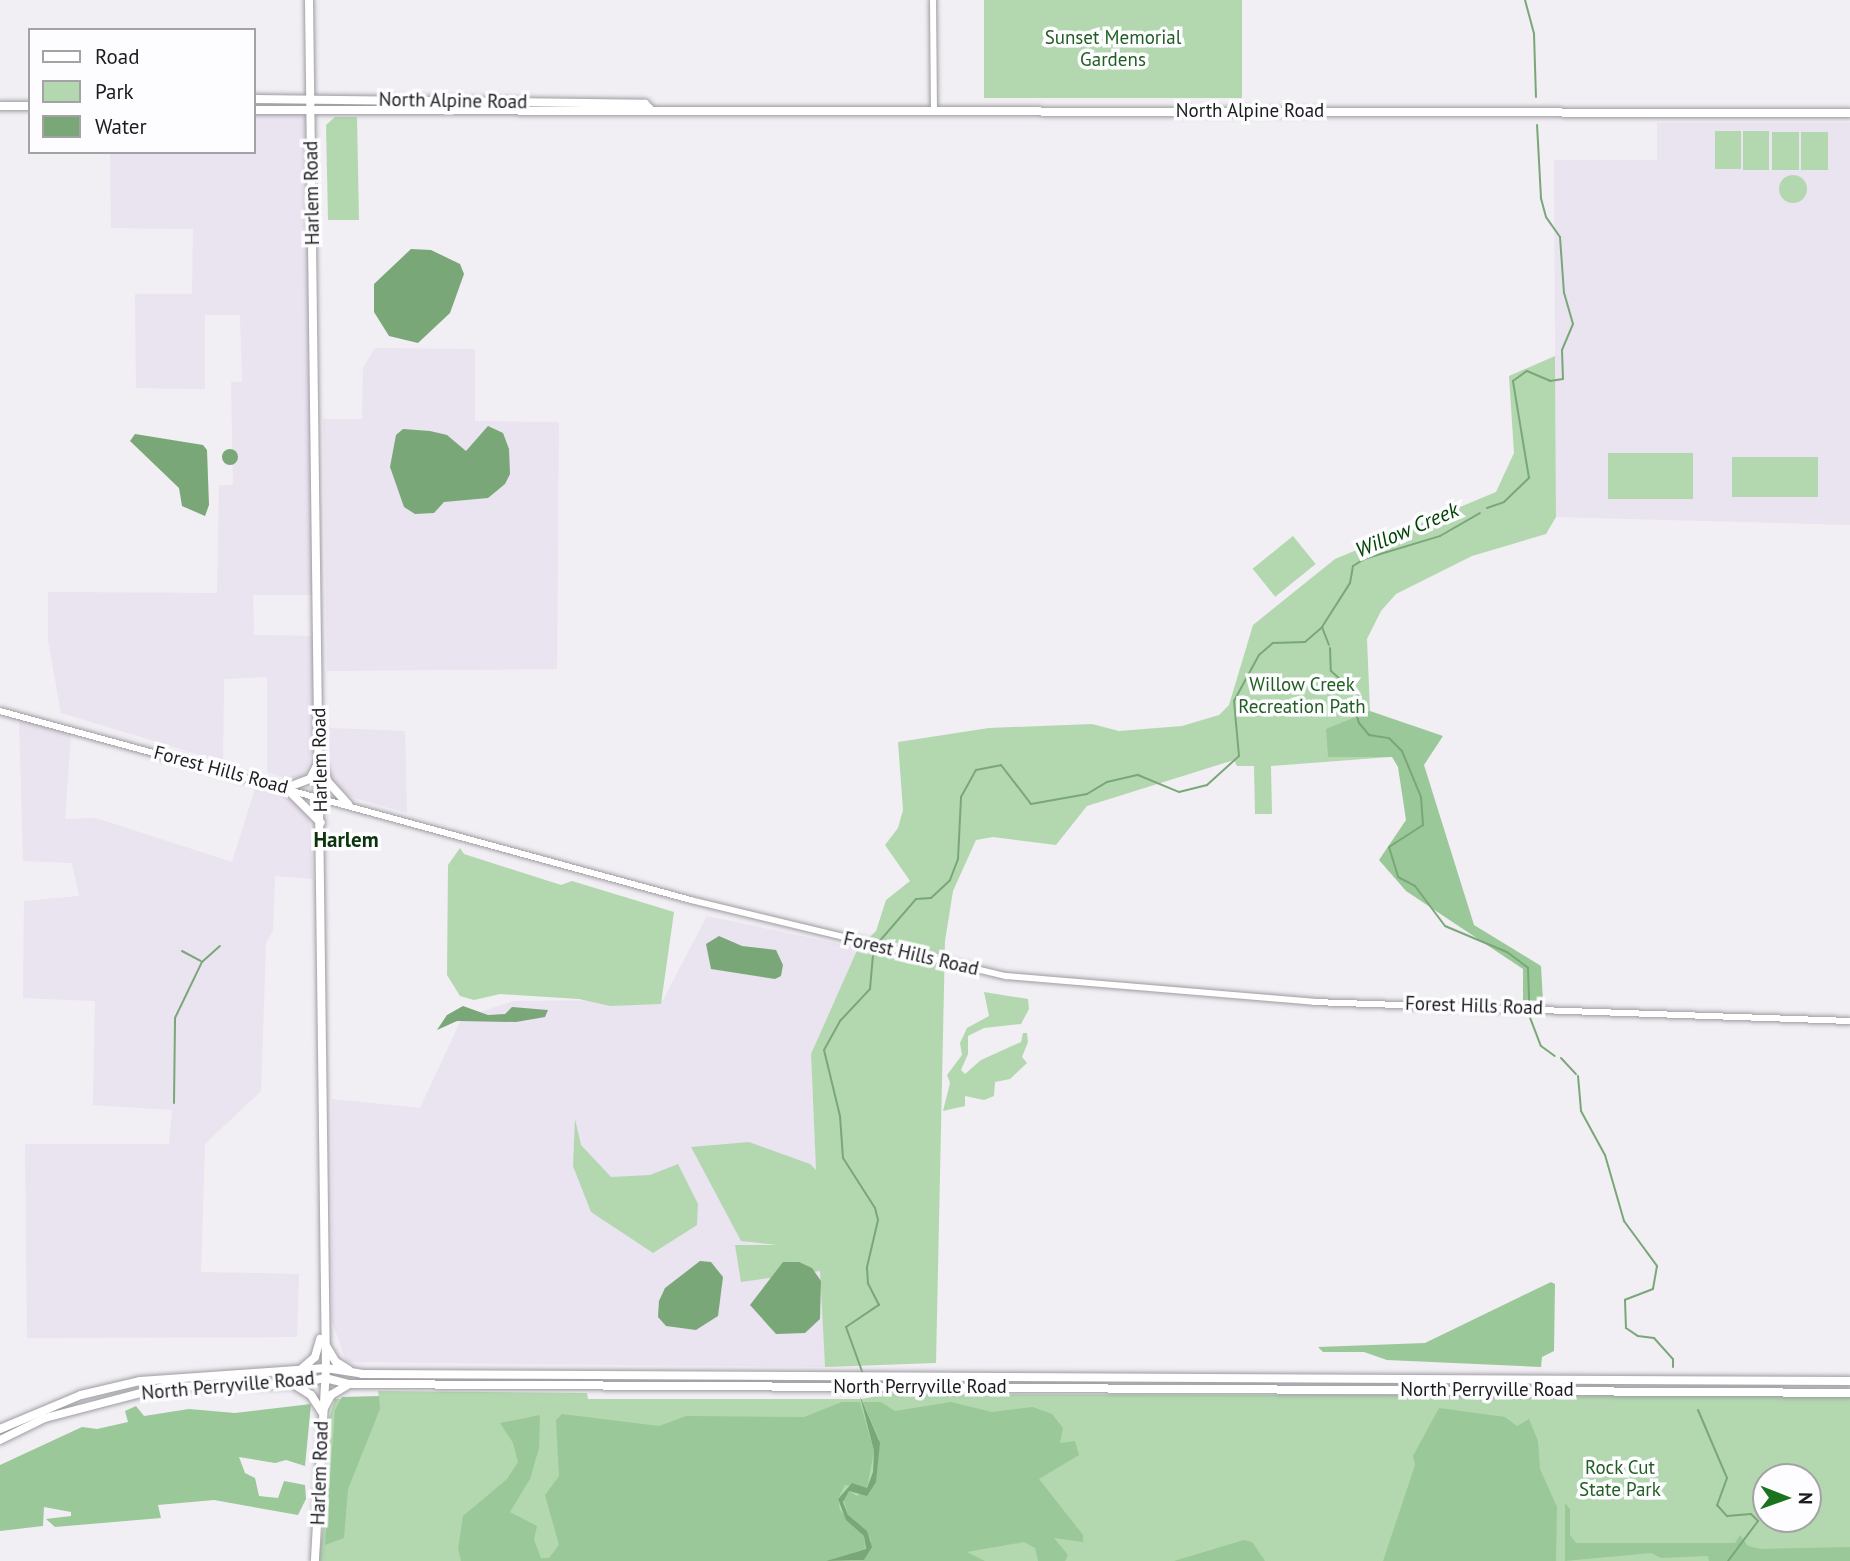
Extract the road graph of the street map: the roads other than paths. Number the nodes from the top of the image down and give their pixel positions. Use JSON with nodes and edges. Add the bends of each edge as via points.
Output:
{"nodes":[{"id":1,"x":309,"y":0,"type":"edge"},
{"id":2,"x":933,"y":0,"type":"edge"},
{"id":3,"x":256,"y":99,"type":"edge"},
{"id":4,"x":311,"y":99,"type":"junction"},
{"id":5,"x":0,"y":106,"type":"edge"},
{"id":6,"x":28,"y":106,"type":"edge"},
{"id":7,"x":650,"y":109,"type":"junction"},
{"id":8,"x":256,"y":110,"type":"edge"},
{"id":9,"x":311,"y":110,"type":"junction"},
{"id":10,"x":934,"y":111,"type":"junction"},
{"id":11,"x":1850,"y":113,"type":"edge"},
{"id":12,"x":0,"y":710,"type":"edge"},
{"id":13,"x":319,"y":759,"type":"junction"},
{"id":14,"x":286,"y":788,"type":"junction"},
{"id":15,"x":320,"y":797,"type":"junction"},
{"id":16,"x":348,"y":804,"type":"junction"},
{"id":17,"x":321,"y":823,"type":"junction"},
{"id":18,"x":1850,"y":1021,"type":"edge"},
{"id":19,"x":323,"y":1326,"type":"junction"},
{"id":20,"x":326,"y":1373,"type":"junction"},
{"id":21,"x":362,"y":1374,"type":"junction"},
{"id":22,"x":292,"y":1379,"type":"junction"},
{"id":23,"x":1850,"y":1381,"type":"edge"},
{"id":24,"x":349,"y":1384,"type":"junction"},
{"id":25,"x":1850,"y":1393,"type":"edge"},
{"id":26,"x":323,"y":1414,"type":"junction"},
{"id":27,"x":0,"y":1429,"type":"edge"},
{"id":28,"x":0,"y":1440,"type":"edge"},
{"id":29,"x":315,"y":1561,"type":"edge"}],
"edges":[{"from":1,"to":4,"type":"main road","name":"Harlem Road"},
{"from":2,"to":10,"type":"street"},
{"from":3,"to":4,"type":"main road","name":"North Alpine Road"},
{"from":4,"to":7,"type":"main road","name":"North Alpine Road","via":[[645,104]]},
{"from":4,"to":9,"type":"main road","name":"Harlem Road"},
{"from":5,"to":6,"type":"main road"},
{"from":7,"to":9,"type":"main road","name":"North Alpine Road","via":[[646,113]]},
{"from":7,"to":10,"type":"main road","name":"North Alpine Road"},
{"from":8,"to":9,"type":"main road","name":"North Alpine Road"},
{"from":9,"to":13,"type":"main road","name":"Harlem Road"},
{"from":10,"to":11,"type":"main road","name":"North Alpine Road"},
{"from":12,"to":14,"type":"street","name":"Forest Hills Road"},
{"from":13,"to":14,"type":"main road","via":[[310,779]]},
{"from":13,"to":15,"type":"main road","name":"Harlem Road"},
{"from":13,"to":16,"type":"main road","via":[[328,782]]},
{"from":14,"to":15,"type":"street","name":"Forest Hills Road"},
{"from":14,"to":17,"type":"main road"},
{"from":15,"to":16,"type":"street","name":"Forest Hills Road"},
{"from":15,"to":17,"type":"main road","name":"Harlem Road"},
{"from":16,"to":18,"type":"street","name":"Forest Hills Road","via":[[730,910],[1006,976],[1314,1002]]},
{"from":17,"to":19,"type":"main road","name":"Harlem Road"},
{"from":19,"to":20,"type":"main road","name":"Harlem Road"},
{"from":19,"to":21,"type":"main road","via":[[324,1343],[336,1362]]},
{"from":19,"to":22,"type":"main road","via":[[315,1357]]},
{"from":20,"to":21,"type":"main road","name":"North Perryville Road"},
{"from":20,"to":22,"type":"main road","name":"North Perryville Road"},
{"from":20,"to":24,"type":"main road","name":"North Perryville Road"},
{"from":20,"to":26,"type":"main road","name":"Harlem Road"},
{"from":21,"to":23,"type":"main road","name":"North Perryville Road"},
{"from":22,"to":26,"type":"main road","via":[[311,1395]]},
{"from":22,"to":27,"type":"main road","name":"North Perryville Road","via":[[200,1374],[130,1383],[61,1402]]},
{"from":22,"to":28,"type":"main road","name":"North Perryville Road","via":[[164,1387],[46,1418]]},
{"from":24,"to":25,"type":"main road","name":"North Perryville Road"},
{"from":24,"to":26,"type":"main road","via":[[331,1395]]},
{"from":26,"to":29,"type":"main road","name":"Harlem Road"}]}
